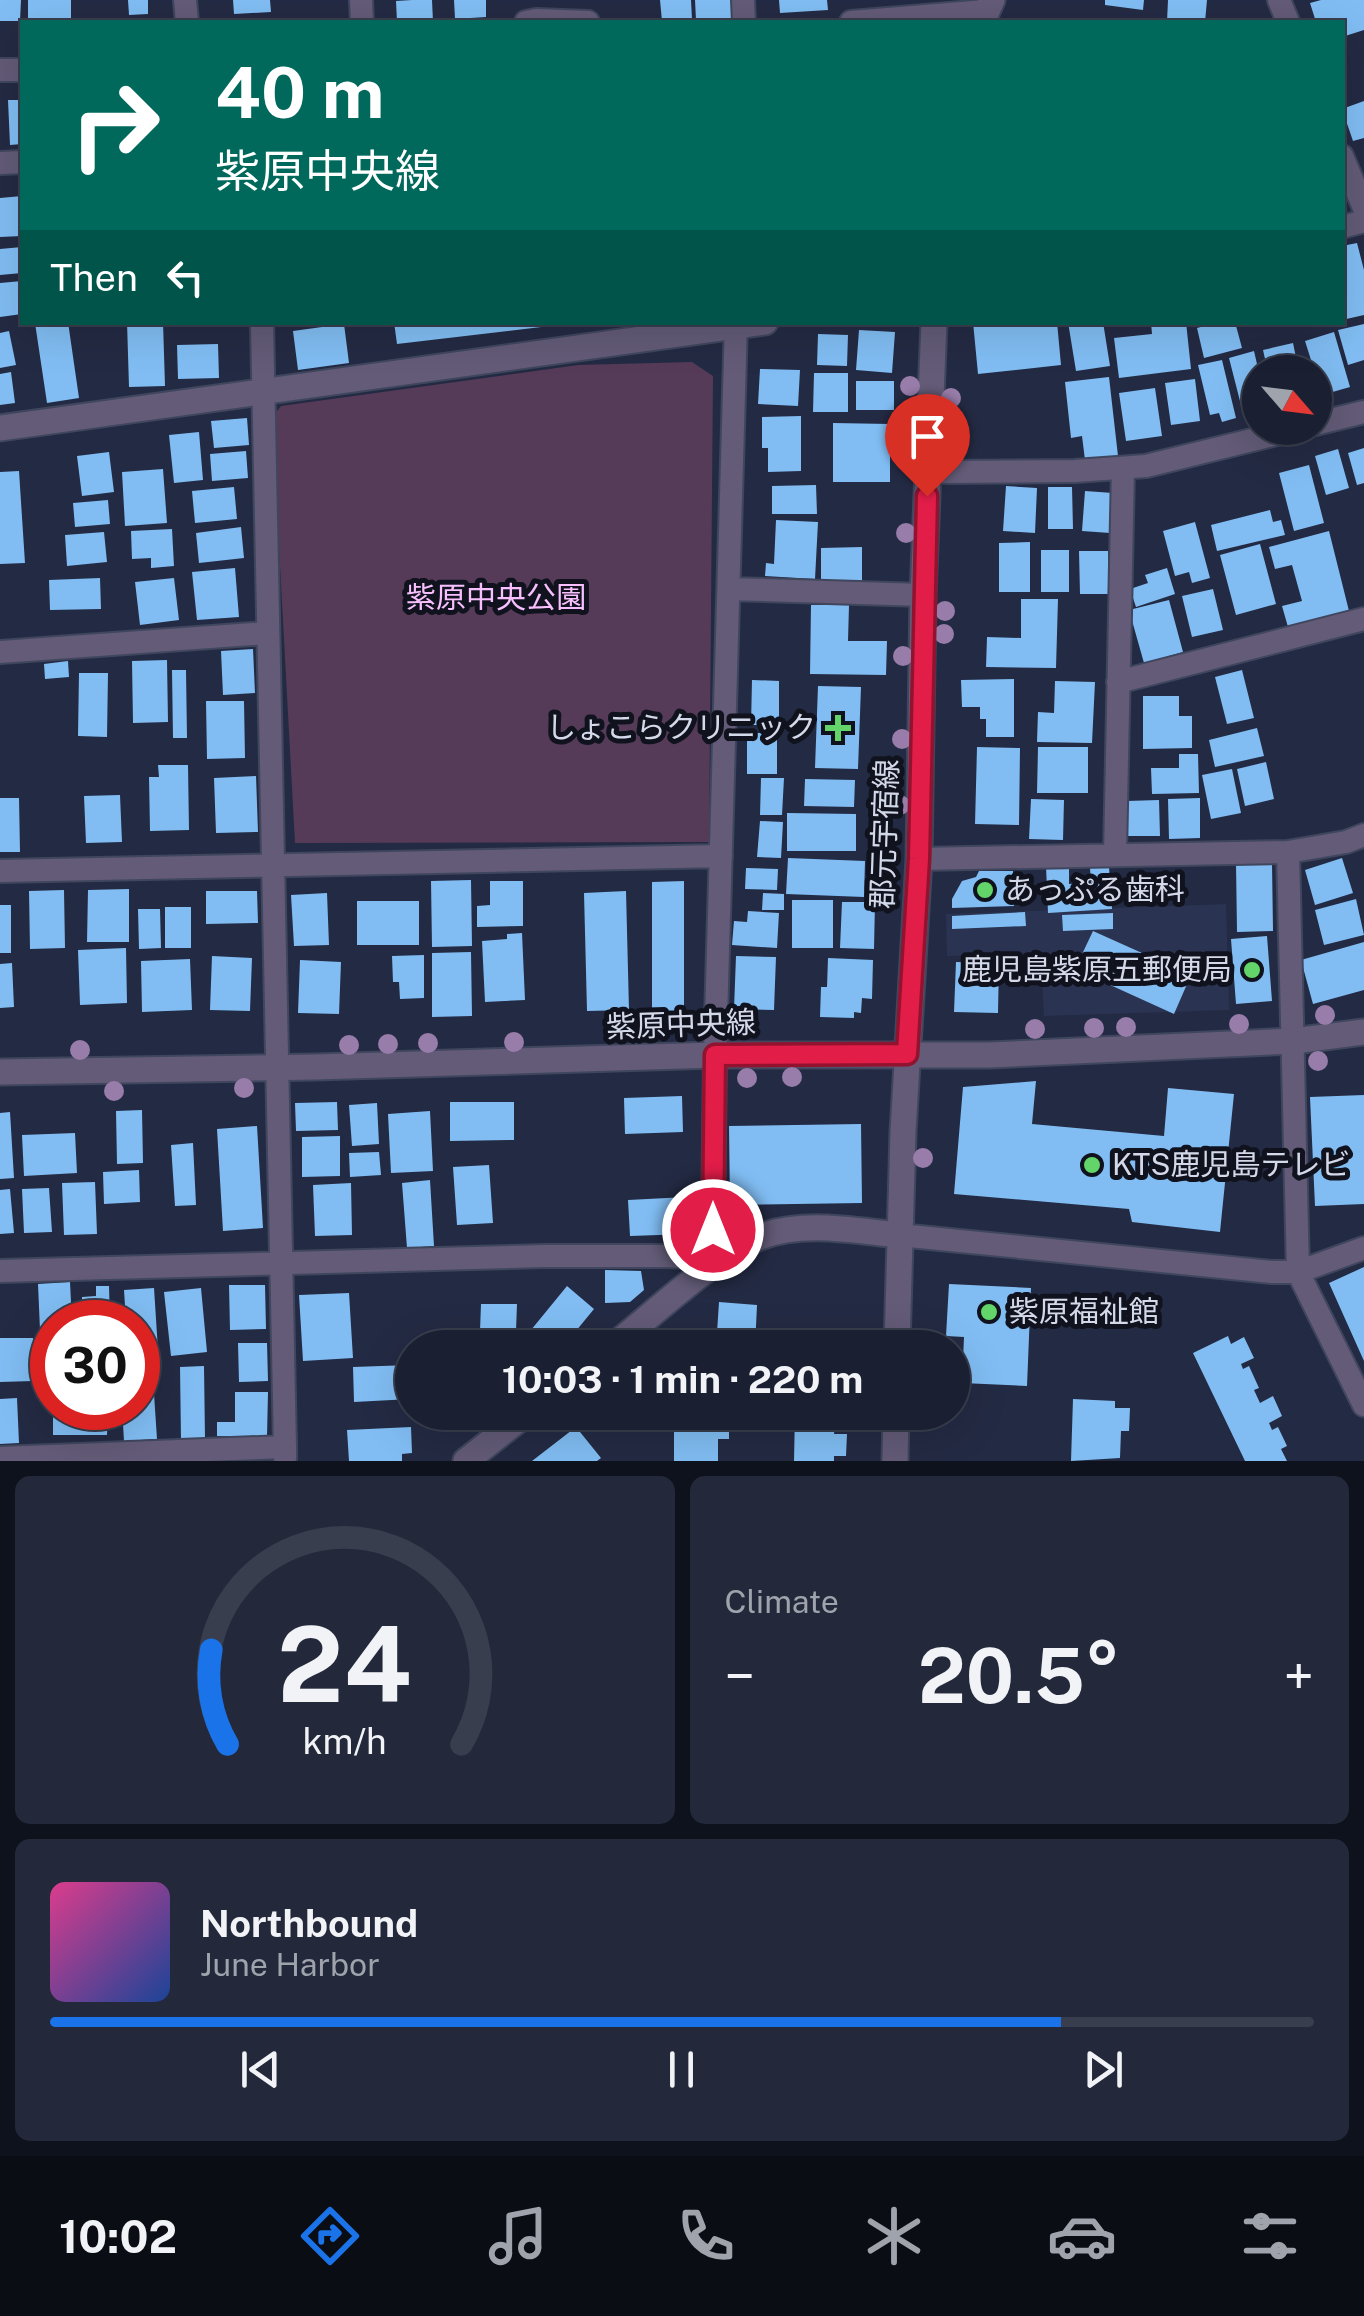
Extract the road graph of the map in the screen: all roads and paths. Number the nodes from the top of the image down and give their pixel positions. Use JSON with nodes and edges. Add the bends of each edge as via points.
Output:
{"nodes":[{"id":1,"x":987,"y":11,"type":"edge"},
{"id":2,"x":532,"y":14,"type":"edge"},
{"id":3,"x":574,"y":20,"type":"edge"},
{"id":4,"x":876,"y":20,"type":"edge"},
{"id":5,"x":1345,"y":163,"type":"edge"},
{"id":6,"x":1364,"y":208,"type":"edge"},
{"id":7,"x":262,"y":325,"type":"edge"},
{"id":8,"x":729,"y":325,"type":"edge"},
{"id":9,"x":736,"y":325,"type":"edge"},
{"id":10,"x":934,"y":325,"type":"edge"},
{"id":11,"x":263,"y":392,"type":"junction"},
{"id":12,"x":1364,"y":412,"type":"edge"},
{"id":13,"x":1332,"y":420,"type":"edge"},
{"id":14,"x":0,"y":428,"type":"edge"},
{"id":15,"x":1242,"y":443,"type":"edge"},
{"id":16,"x":1123,"y":468,"type":"junction"},
{"id":17,"x":928,"y":472,"type":"junction"},
{"id":18,"x":729,"y":589,"type":"junction"},
{"id":19,"x":923,"y":595,"type":"junction"},
{"id":20,"x":1364,"y":619,"type":"edge"},
{"id":21,"x":267,"y":633,"type":"junction"},
{"id":22,"x":0,"y":652,"type":"edge"},
{"id":23,"x":1118,"y":682,"type":"junction"},
{"id":24,"x":1364,"y":835,"type":"edge"},
{"id":25,"x":1288,"y":852,"type":"junction"},
{"id":26,"x":1115,"y":854,"type":"junction"},
{"id":27,"x":721,"y":856,"type":"junction"},
{"id":28,"x":919,"y":859,"type":"junction"},
{"id":29,"x":270,"y":867,"type":"junction"},
{"id":30,"x":0,"y":871,"type":"edge"},
{"id":31,"x":1364,"y":1032,"type":"edge"},
{"id":32,"x":1294,"y":1041,"type":"junction"},
{"id":33,"x":907,"y":1054,"type":"junction"},
{"id":34,"x":715,"y":1055,"type":"junction"},
{"id":35,"x":279,"y":1067,"type":"junction"},
{"id":36,"x":0,"y":1072,"type":"edge"},
{"id":37,"x":899,"y":1235,"type":"junction"},
{"id":38,"x":1364,"y":1248,"type":"edge"},
{"id":39,"x":723,"y":1260,"type":"junction"},
{"id":40,"x":282,"y":1265,"type":"junction"},
{"id":41,"x":0,"y":1271,"type":"edge"},
{"id":42,"x":1298,"y":1272,"type":"junction"},
{"id":43,"x":634,"y":1330,"type":"edge"},
{"id":44,"x":898,"y":1330,"type":"edge"},
{"id":45,"x":1364,"y":1405,"type":"edge"},
{"id":46,"x":505,"y":1430,"type":"edge"},
{"id":47,"x":896,"y":1430,"type":"edge"},
{"id":48,"x":285,"y":1454,"type":"edge"},
{"id":49,"x":0,"y":1458,"type":"edge"},
{"id":50,"x":466,"y":1461,"type":"edge"},
{"id":51,"x":896,"y":1461,"type":"edge"}],
"edges":[{"from":1,"to":4,"type":"street"},
{"from":2,"to":3,"type":"street"},
{"from":5,"to":6,"type":"street"},
{"from":7,"to":11,"type":"street"},
{"from":8,"to":11,"type":"street"},
{"from":9,"to":18,"type":"street"},
{"from":10,"to":17,"type":"street","name":"郡元宇宿線"},
{"from":11,"to":14,"type":"street"},
{"from":11,"to":21,"type":"street"},
{"from":12,"to":13,"type":"street"},
{"from":15,"to":16,"type":"street"},
{"from":16,"to":17,"type":"street"},
{"from":16,"to":23,"type":"street"},
{"from":17,"to":19,"type":"street","name":"郡元宇宿線"},
{"from":18,"to":19,"type":"street"},
{"from":18,"to":27,"type":"street"},
{"from":19,"to":28,"type":"street","name":"郡元宇宿線"},
{"from":20,"to":23,"type":"street"},
{"from":21,"to":22,"type":"street"},
{"from":21,"to":29,"type":"street"},
{"from":23,"to":26,"type":"street"},
{"from":24,"to":25,"type":"street"},
{"from":25,"to":26,"type":"street"},
{"from":25,"to":32,"type":"street"},
{"from":26,"to":28,"type":"street"},
{"from":27,"to":29,"type":"street"},
{"from":27,"to":34,"type":"street"},
{"from":28,"to":33,"type":"street","name":"郡元宇宿線"},
{"from":29,"to":30,"type":"street"},
{"from":29,"to":35,"type":"street"},
{"from":31,"to":32,"type":"street","name":"紫原中央線"},
{"from":32,"to":33,"type":"street","name":"紫原中央線"},
{"from":32,"to":42,"type":"street"},
{"from":33,"to":34,"type":"street","name":"紫原中央線"},
{"from":33,"to":37,"type":"street","name":"郡元宇宿線"},
{"from":34,"to":35,"type":"street","name":"紫原中央線"},
{"from":34,"to":39,"type":"street","via":[[713,1230]]},
{"from":35,"to":36,"type":"street","name":"紫原中央線"},
{"from":35,"to":40,"type":"street"},
{"from":37,"to":39,"type":"street","via":[[808,1228],[761,1236]]},
{"from":37,"to":42,"type":"street"},
{"from":37,"to":44,"type":"street","name":"郡元宇宿線"},
{"from":38,"to":42,"type":"street"},
{"from":39,"to":40,"type":"street","via":[[544,1256]]},
{"from":39,"to":43,"type":"street"},
{"from":40,"to":41,"type":"street"},
{"from":40,"to":48,"type":"street"},
{"from":42,"to":45,"type":"street"},
{"from":46,"to":50,"type":"street"},
{"from":47,"to":51,"type":"street"},
{"from":48,"to":49,"type":"street"}]}
